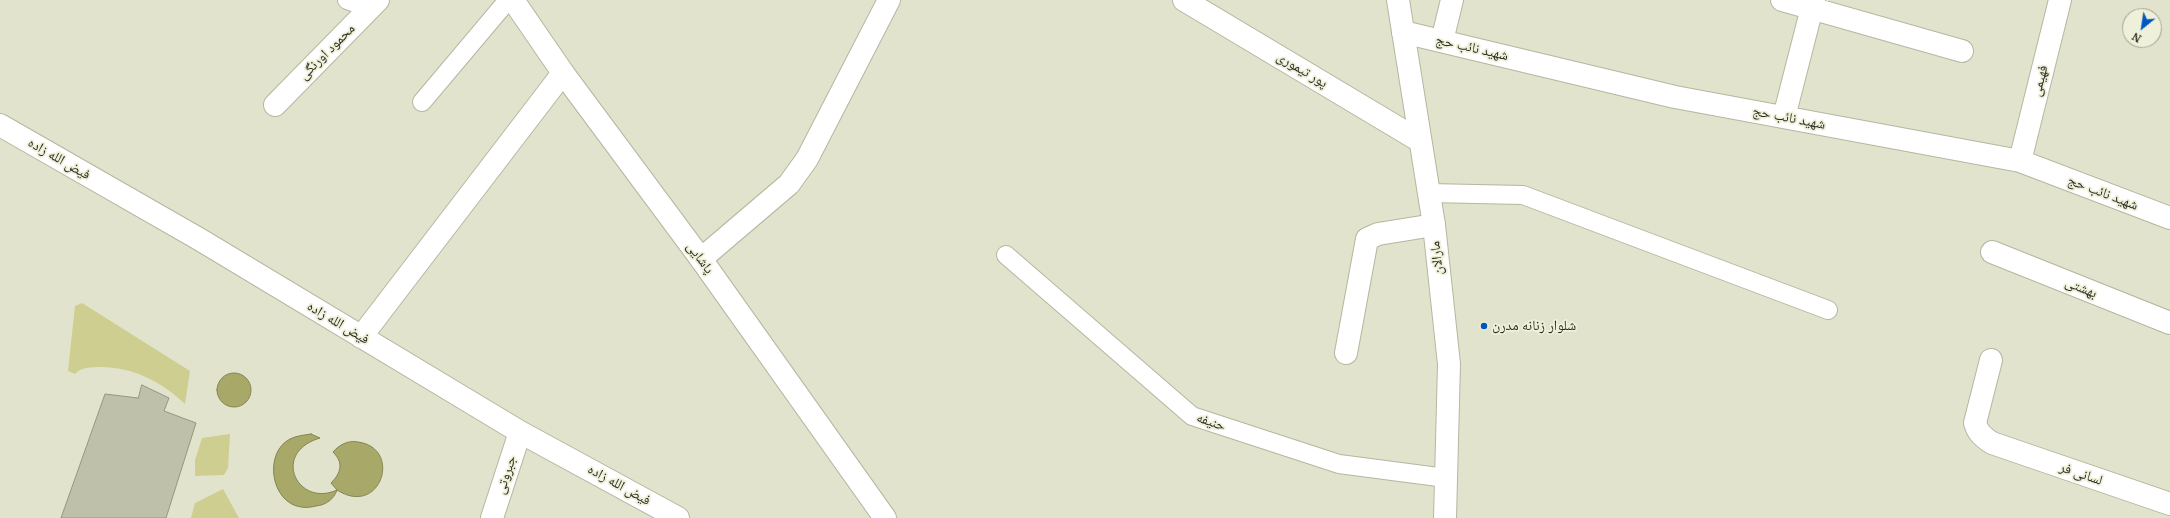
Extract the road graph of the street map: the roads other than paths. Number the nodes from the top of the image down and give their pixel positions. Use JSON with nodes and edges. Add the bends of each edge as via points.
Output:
{"nodes":[{"id":1,"x":347,"y":0,"type":"edge"},
{"id":2,"x":508,"y":0,"type":"edge"},
{"id":3,"x":513,"y":0,"type":"edge"},
{"id":4,"x":890,"y":0,"type":"edge"},
{"id":5,"x":1184,"y":0,"type":"edge"},
{"id":6,"x":1398,"y":0,"type":"edge"},
{"id":7,"x":1452,"y":0,"type":"edge"},
{"id":8,"x":1782,"y":0,"type":"edge"},
{"id":9,"x":2060,"y":0,"type":"edge"},
{"id":10,"x":374,"y":4,"type":"edge"},
{"id":11,"x":1813,"y":4,"type":"edge"},
{"id":12,"x":1403,"y":32,"type":"junction"},
{"id":13,"x":1442,"y":41,"type":"junction"},
{"id":14,"x":1962,"y":51,"type":"dead end"},
{"id":15,"x":563,"y":73,"type":"junction"},
{"id":16,"x":422,"y":102,"type":"dead end"},
{"id":17,"x":275,"y":105,"type":"dead end"},
{"id":18,"x":1784,"y":117,"type":"junction"},
{"id":19,"x":0,"y":125,"type":"edge"},
{"id":20,"x":1420,"y":141,"type":"junction"},
{"id":21,"x":2020,"y":161,"type":"junction"},
{"id":22,"x":1429,"y":193,"type":"junction"},
{"id":23,"x":2170,"y":218,"type":"edge"},
{"id":24,"x":1434,"y":225,"type":"junction"},
{"id":25,"x":1992,"y":252,"type":"dead end"},
{"id":26,"x":1006,"y":256,"type":"dead end"},
{"id":27,"x":700,"y":259,"type":"junction"},
{"id":28,"x":1828,"y":310,"type":"dead end"},
{"id":29,"x":2170,"y":323,"type":"edge"},
{"id":30,"x":361,"y":337,"type":"junction"},
{"id":31,"x":1346,"y":353,"type":"dead end"},
{"id":32,"x":1991,"y":360,"type":"dead end"},
{"id":33,"x":520,"y":432,"type":"junction"},
{"id":34,"x":1446,"y":478,"type":"junction"},
{"id":35,"x":2170,"y":504,"type":"edge"},
{"id":36,"x":492,"y":518,"type":"edge"},
{"id":37,"x":678,"y":518,"type":"edge"},
{"id":38,"x":885,"y":518,"type":"edge"},
{"id":39,"x":1445,"y":518,"type":"edge"}],
"edges":[{"from":1,"to":10,"type":"lane"},
{"from":2,"to":16,"type":"lane"},
{"from":3,"to":15,"type":"street","name":"پاشایی"},
{"from":4,"to":27,"type":"street","via":[[807,159],[789,184]]},
{"from":5,"to":20,"type":"street","name":"پور تیموری"},
{"from":6,"to":12,"type":"street","name":"مارالان"},
{"from":7,"to":13,"type":"street"},
{"from":8,"to":11,"type":"street"},
{"from":9,"to":21,"type":"street","name":"فهیمی"},
{"from":10,"to":17,"type":"street","name":"محمود اورنگی"},
{"from":11,"to":14,"type":"street"},
{"from":11,"to":18,"type":"street"},
{"from":12,"to":13,"type":"street","name":"شهید نائب حج"},
{"from":12,"to":20,"type":"street","name":"مارالان"},
{"from":13,"to":18,"type":"street","name":"شهید نائب حج","via":[[1675,97]]},
{"from":15,"to":27,"type":"street","name":"پاشایی"},
{"from":15,"to":30,"type":"street"},
{"from":18,"to":21,"type":"street","name":"شهید نائب حج"},
{"from":19,"to":30,"type":"street","name":"فیض الله زاده","via":[[199,239]]},
{"from":20,"to":22,"type":"street","name":"مارالان"},
{"from":21,"to":23,"type":"street","name":"شهید نائب حج"},
{"from":22,"to":24,"type":"street","name":"مارالان"},
{"from":22,"to":28,"type":"lane","via":[[1523,195]]},
{"from":24,"to":31,"type":"street","via":[[1378,234],[1367,239]]},
{"from":24,"to":34,"type":"street","name":"مارالان","via":[[1448,364]]},
{"from":25,"to":29,"type":"street","name":"بهشتی"},
{"from":26,"to":34,"type":"lane","name":"حنیفه","via":[[1192,416],[1339,464]]},
{"from":27,"to":38,"type":"street","name":"پاشایی"},
{"from":30,"to":33,"type":"street","name":"فیض الله زاده"},
{"from":32,"to":35,"type":"street","name":"لسانی فر","via":[[1975,423],[1978,432],[1992,443]]},
{"from":33,"to":36,"type":"street","name":"جبروتی"},
{"from":33,"to":37,"type":"street","name":"فیض الله زاده"},
{"from":34,"to":39,"type":"street","name":"مارالان"}]}
